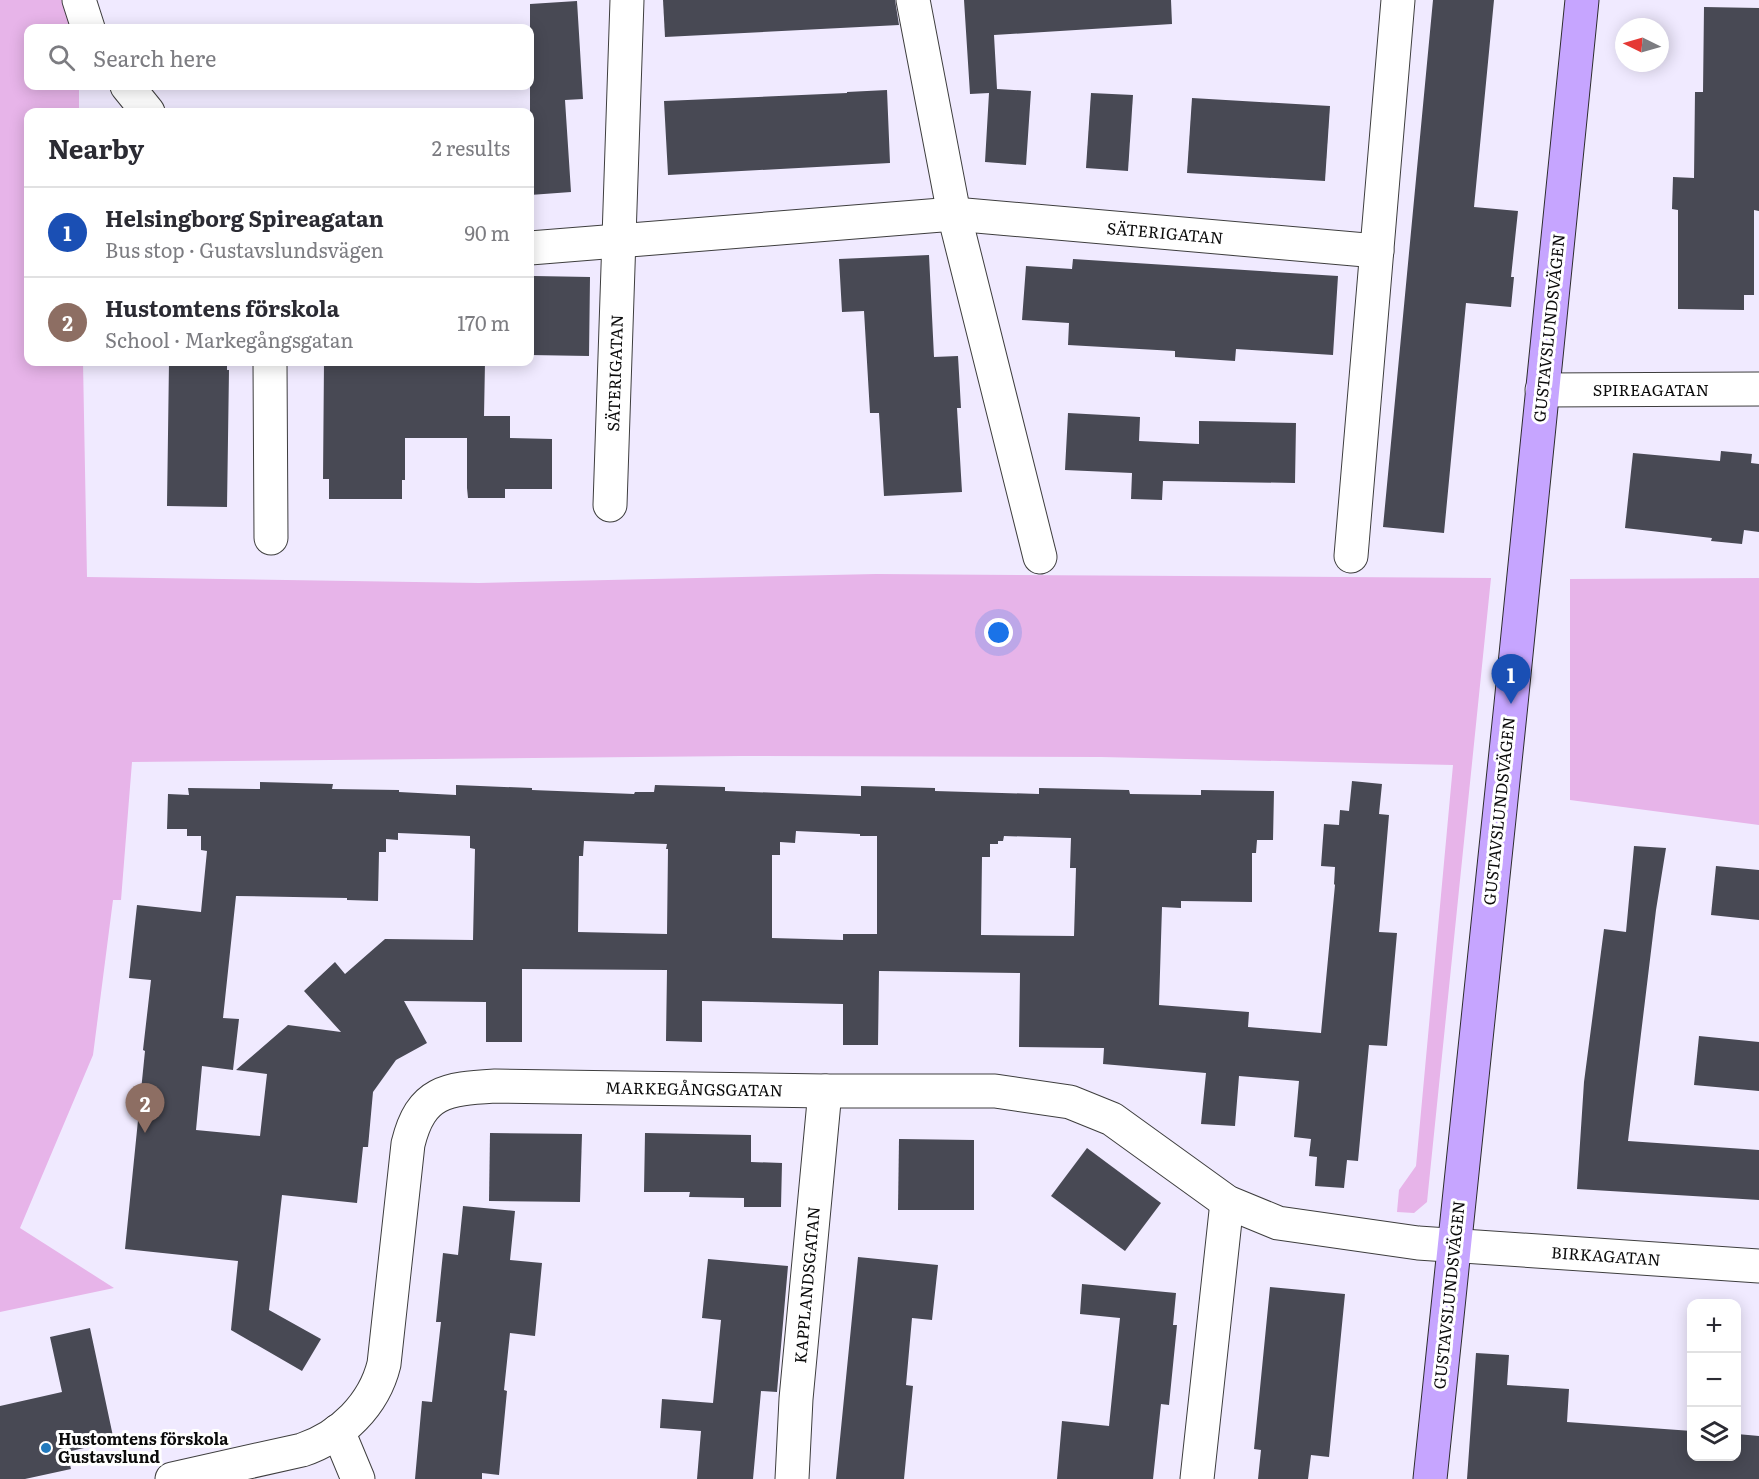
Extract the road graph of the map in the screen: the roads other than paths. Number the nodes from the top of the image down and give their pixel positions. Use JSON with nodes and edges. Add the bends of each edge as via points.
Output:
{"nodes":[{"id":1,"x":79,"y":0,"type":"edge"},
{"id":2,"x":627,"y":0,"type":"edge"},
{"id":3,"x":913,"y":0,"type":"edge"},
{"id":4,"x":1398,"y":0,"type":"edge"},
{"id":5,"x":1582,"y":0,"type":"edge"},
{"id":6,"x":87,"y":24,"type":"edge"},
{"id":7,"x":130,"y":90,"type":"edge"},
{"id":8,"x":145,"y":108,"type":"edge"},
{"id":9,"x":954,"y":214,"type":"junction"},
{"id":10,"x":619,"y":241,"type":"junction"},
{"id":11,"x":534,"y":248,"type":"edge"},
{"id":12,"x":1377,"y":251,"type":"junction"},
{"id":13,"x":270,"y":366,"type":"edge"},
{"id":14,"x":1759,"y":389,"type":"edge"},
{"id":15,"x":1542,"y":390,"type":"junction"},
{"id":16,"x":610,"y":505,"type":"dead end"},
{"id":17,"x":271,"y":538,"type":"dead end"},
{"id":18,"x":1351,"y":556,"type":"dead end"},
{"id":19,"x":1040,"y":557,"type":"dead end"},
{"id":20,"x":825,"y":1091,"type":"junction"},
{"id":21,"x":1227,"y":1202,"type":"junction"},
{"id":22,"x":1453,"y":1246,"type":"junction"},
{"id":23,"x":1759,"y":1266,"type":"edge"},
{"id":24,"x":338,"y":1431,"type":"junction"},
{"id":25,"x":172,"y":1479,"type":"edge"},
{"id":26,"x":358,"y":1479,"type":"edge"},
{"id":27,"x":792,"y":1479,"type":"edge"},
{"id":28,"x":1197,"y":1479,"type":"edge"},
{"id":29,"x":1430,"y":1479,"type":"edge"}],
"edges":[{"from":1,"to":6,"type":"street"},
{"from":2,"to":10,"type":"street","name":"SÄTERIGATAN"},
{"from":3,"to":9,"type":"street"},
{"from":4,"to":12,"type":"street"},
{"from":5,"to":15,"type":"street","name":"GUSTAVSLUNDSVÄGEN"},
{"from":7,"to":8,"type":"street"},
{"from":9,"to":10,"type":"street","name":"SÄTERIGATAN"},
{"from":9,"to":12,"type":"street","name":"SÄTERIGATAN"},
{"from":9,"to":19,"type":"street"},
{"from":10,"to":11,"type":"street","name":"SÄTERIGATAN"},
{"from":10,"to":16,"type":"street","name":"SÄTERIGATAN"},
{"from":12,"to":18,"type":"street"},
{"from":13,"to":17,"type":"street"},
{"from":14,"to":15,"type":"street","name":"SPIREAGATAN"},
{"from":15,"to":22,"type":"street","name":"GUSTAVSLUNDSVÄGEN"},
{"from":20,"to":21,"type":"street","name":"MARKEGÅNGSGATAN","via":[[995,1091],[1070,1102],[1112,1119]]},
{"from":20,"to":24,"type":"street","name":"MARKEGÅNGSGATAN","via":[[495,1086],[451,1091],[435,1098],[419,1112],[408,1144],[381,1373],[363,1407]]},
{"from":20,"to":27,"type":"street","name":"KAPPLANDSGATAN"},
{"from":21,"to":22,"type":"street","name":"MARKEGÅNGSGATAN","via":[[1278,1223]]},
{"from":21,"to":28,"type":"street"},
{"from":22,"to":23,"type":"street","name":"BIRKAGATAN"},
{"from":22,"to":29,"type":"street","name":"GUSTAVSLUNDSVÄGEN"},
{"from":24,"to":25,"type":"street","name":"MARKEGÅNGSGATAN","via":[[319,1445],[302,1450]]},
{"from":24,"to":26,"type":"street"}]}
